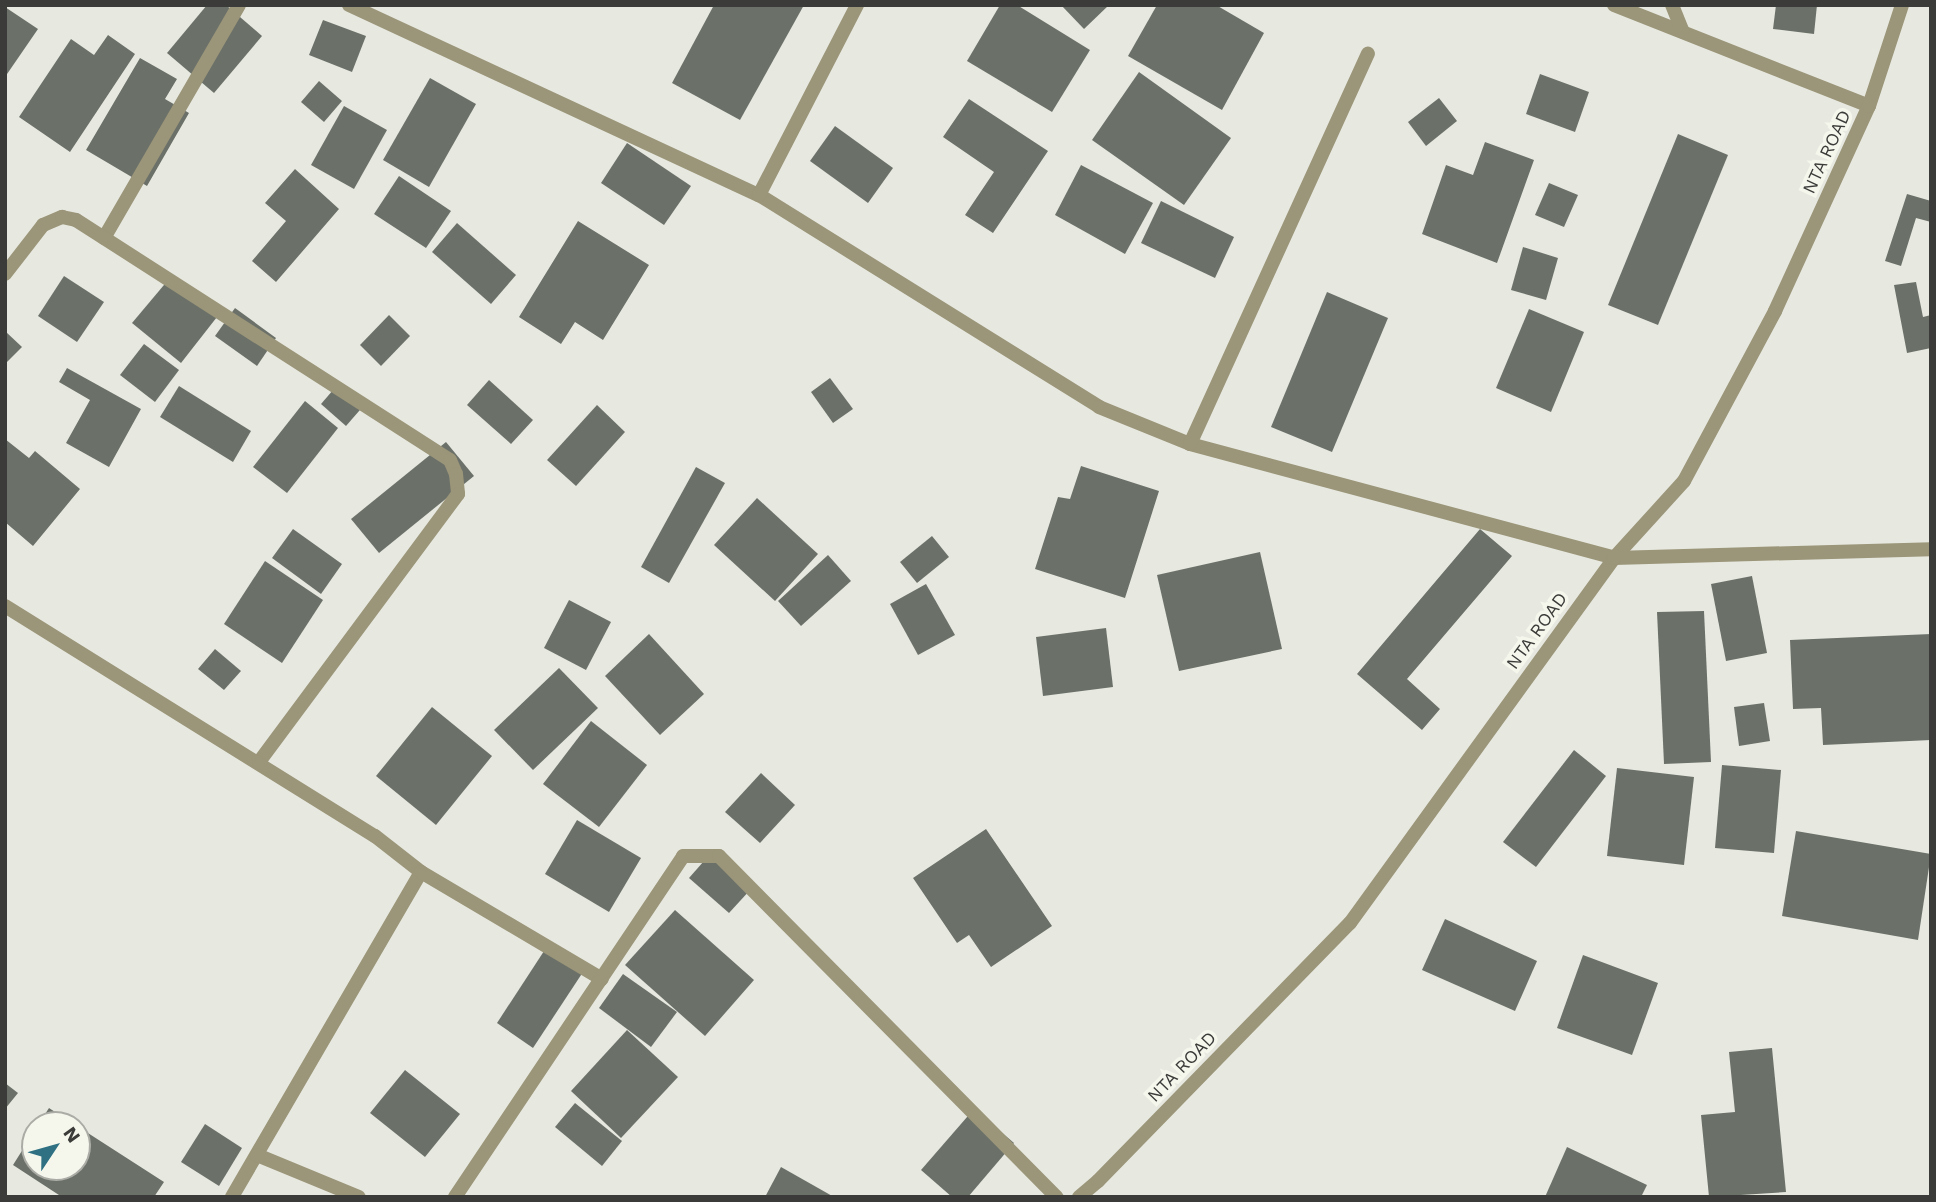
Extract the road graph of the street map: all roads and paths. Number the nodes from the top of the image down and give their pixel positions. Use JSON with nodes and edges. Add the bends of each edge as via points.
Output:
{"nodes":[{"id":1,"x":239,"y":5,"type":"edge"},
{"id":2,"x":349,"y":5,"type":"edge"},
{"id":3,"x":857,"y":5,"type":"edge"},
{"id":4,"x":1614,"y":5,"type":"edge"},
{"id":5,"x":1672,"y":5,"type":"edge"},
{"id":6,"x":1902,"y":5,"type":"edge"},
{"id":7,"x":1683,"y":32,"type":"junction"},
{"id":8,"x":1368,"y":54,"type":"dead end"},
{"id":9,"x":1869,"y":106,"type":"junction"},
{"id":10,"x":759,"y":195,"type":"junction"},
{"id":11,"x":104,"y":238,"type":"junction"},
{"id":12,"x":5,"y":274,"type":"edge"},
{"id":13,"x":1190,"y":444,"type":"junction"},
{"id":14,"x":1931,"y":550,"type":"edge"},
{"id":15,"x":1614,"y":558,"type":"junction"},
{"id":16,"x":5,"y":606,"type":"edge"},
{"id":17,"x":258,"y":763,"type":"junction"},
{"id":18,"x":421,"y":872,"type":"junction"},
{"id":19,"x":602,"y":979,"type":"junction"},
{"id":20,"x":257,"y":1155,"type":"junction"},
{"id":21,"x":232,"y":1197,"type":"edge"},
{"id":22,"x":359,"y":1197,"type":"edge"},
{"id":23,"x":454,"y":1197,"type":"edge"},
{"id":24,"x":1057,"y":1197,"type":"edge"},
{"id":25,"x":1079,"y":1197,"type":"edge"}],
"edges":[{"from":1,"to":11,"type":"street"},
{"from":2,"to":10,"type":"street"},
{"from":3,"to":10,"type":"street"},
{"from":4,"to":7,"type":"street"},
{"from":5,"to":7,"type":"street"},
{"from":6,"to":9,"type":"street","name":"NTA ROAD"},
{"from":7,"to":9,"type":"street"},
{"from":8,"to":13,"type":"street"},
{"from":9,"to":15,"type":"street","name":"NTA ROAD","via":[[1775,311],[1684,481]]},
{"from":10,"to":13,"type":"street","via":[[1099,407]]},
{"from":11,"to":12,"type":"street","via":[[76,220],[62,217],[43,225]]},
{"from":11,"to":17,"type":"street","via":[[450,460],[456,474],[458,494]]},
{"from":13,"to":15,"type":"street"},
{"from":14,"to":15,"type":"street"},
{"from":15,"to":25,"type":"street","name":"NTA ROAD","via":[[1350,923]]},
{"from":16,"to":17,"type":"street"},
{"from":17,"to":18,"type":"street","via":[[375,836]]},
{"from":18,"to":19,"type":"street"},
{"from":18,"to":20,"type":"street"},
{"from":19,"to":23,"type":"street"},
{"from":19,"to":24,"type":"street","via":[[683,856],[719,856]]},
{"from":20,"to":21,"type":"street"},
{"from":20,"to":22,"type":"street"}]}
